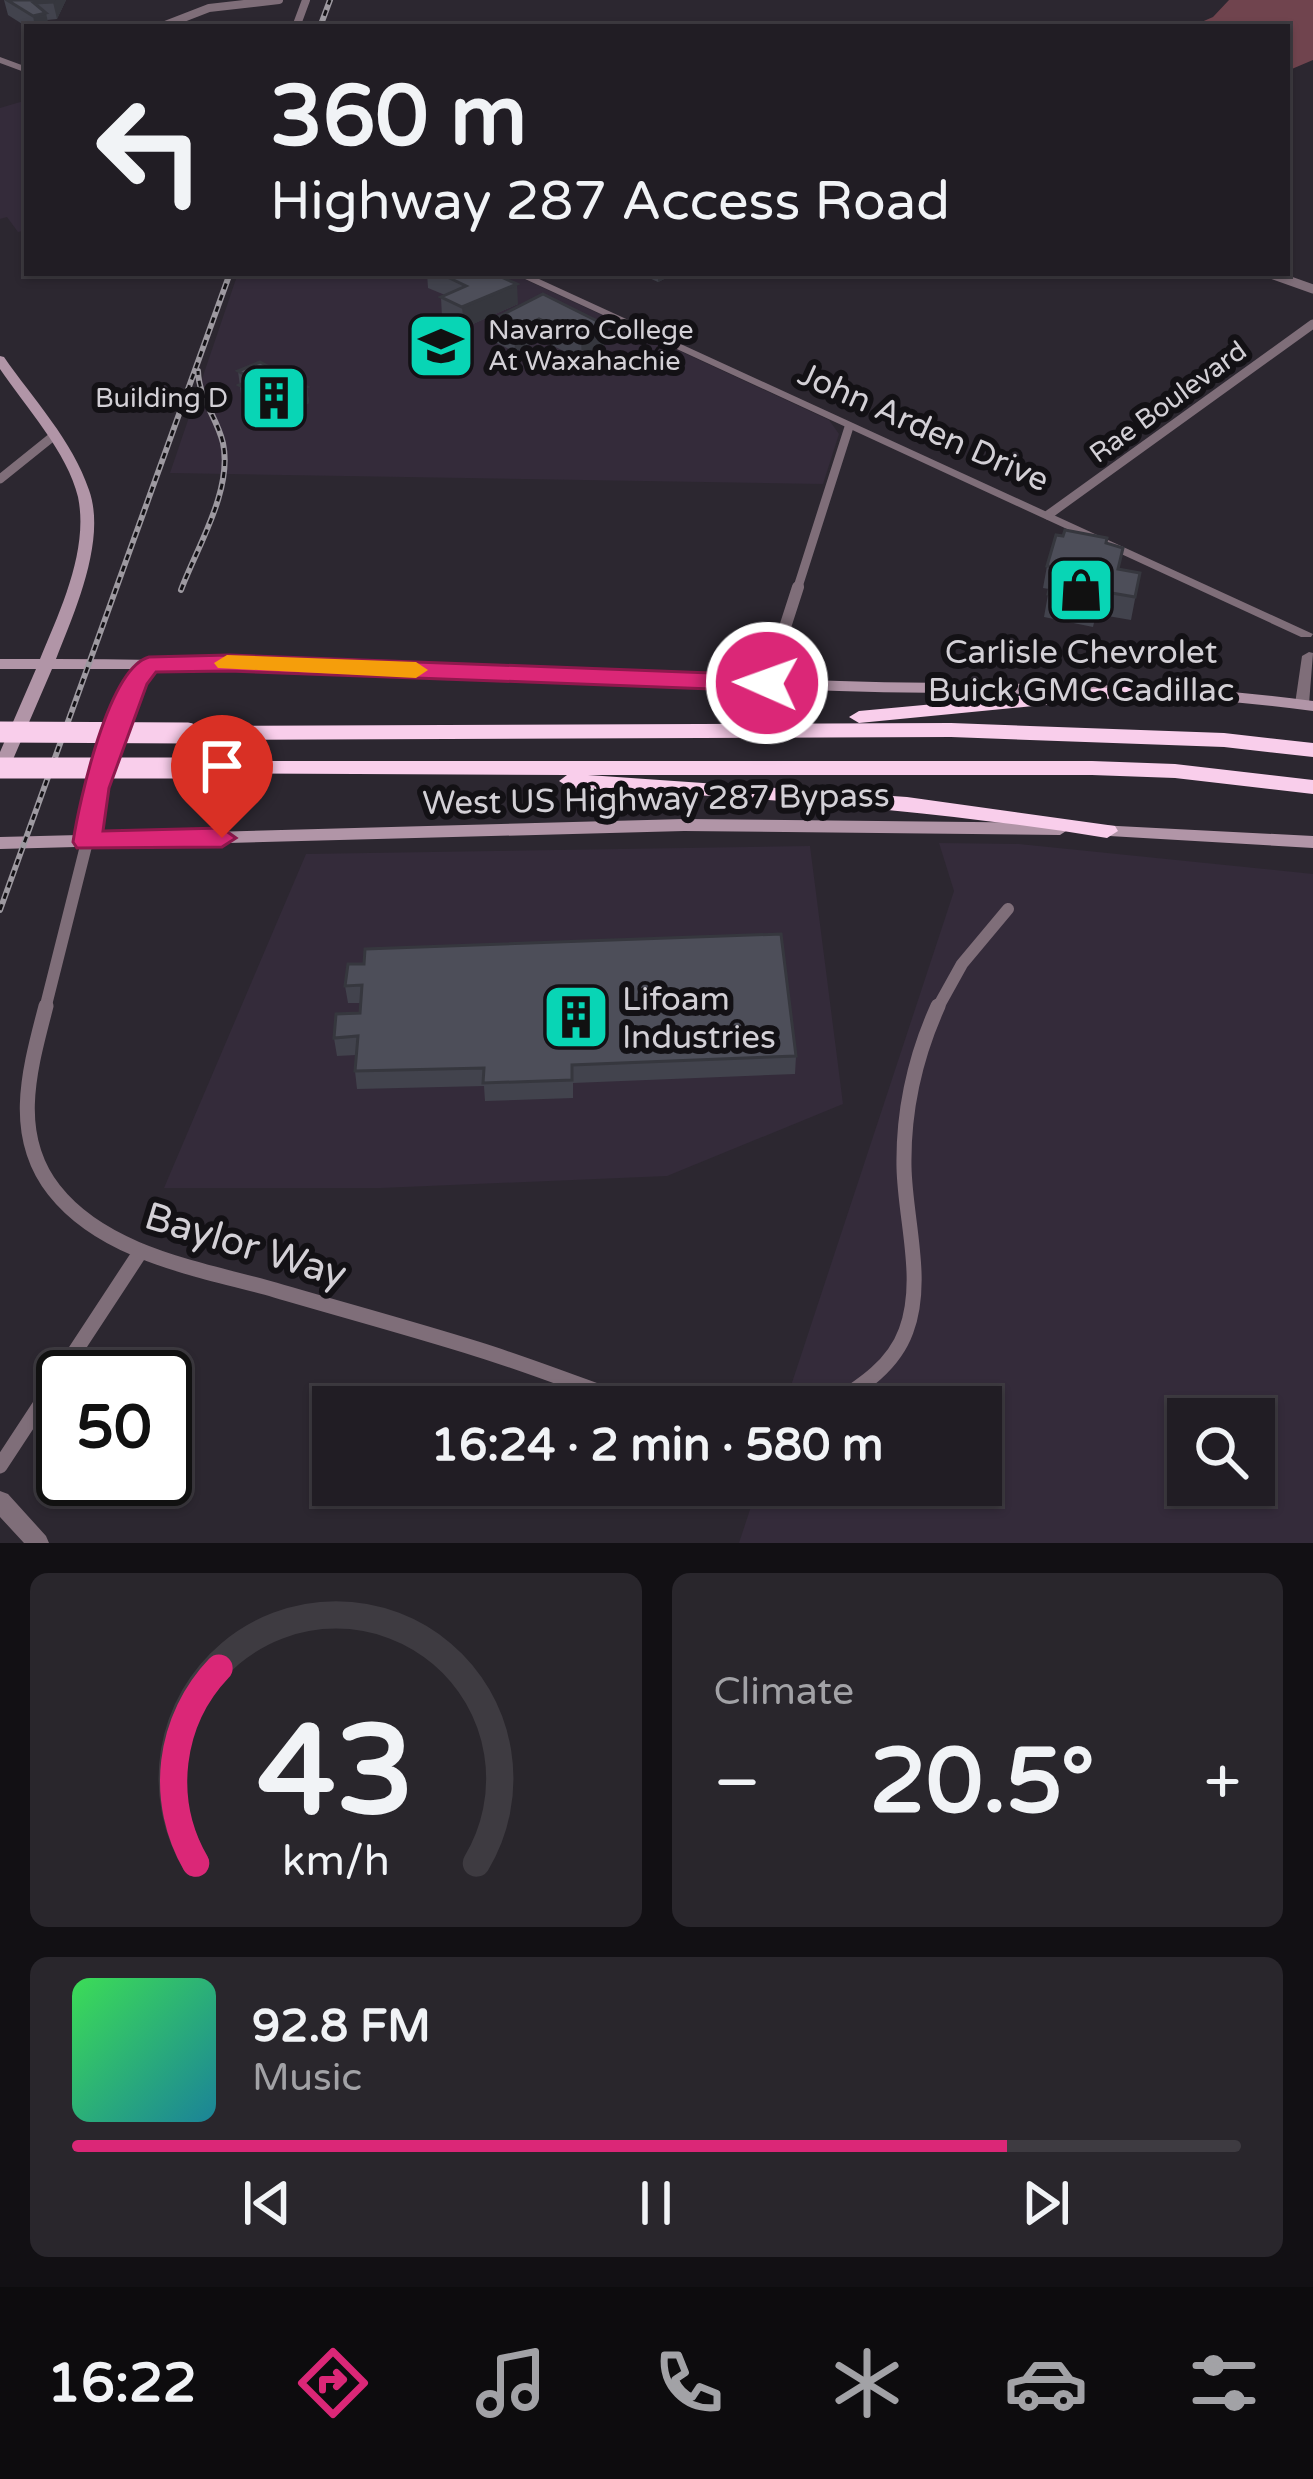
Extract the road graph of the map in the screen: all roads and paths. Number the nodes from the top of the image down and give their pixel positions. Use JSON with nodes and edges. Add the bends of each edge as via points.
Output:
{"nodes":[{"id":1,"x":279,"y":0,"type":"edge"},
{"id":2,"x":168,"y":24,"type":"edge"},
{"id":3,"x":524,"y":276,"type":"edge"},
{"id":4,"x":1276,"y":276,"type":"edge"},
{"id":5,"x":1313,"y":289,"type":"edge"},
{"id":6,"x":1313,"y":323,"type":"edge"},
{"id":7,"x":0,"y":360,"type":"edge"},
{"id":8,"x":849,"y":427,"type":"junction"},
{"id":9,"x":51,"y":437,"type":"junction"},
{"id":10,"x":0,"y":479,"type":"edge"},
{"id":11,"x":1048,"y":515,"type":"junction"},
{"id":12,"x":1310,"y":635,"type":"edge"},
{"id":13,"x":1309,"y":656,"type":"dead end"},
{"id":14,"x":0,"y":664,"type":"edge"},
{"id":15,"x":44,"y":664,"type":"junction"},
{"id":16,"x":149,"y":664,"type":"junction"},
{"id":17,"x":767,"y":683,"type":"junction"},
{"id":18,"x":1169,"y":688,"type":"junction"},
{"id":19,"x":1308,"y":705,"type":"edge"},
{"id":20,"x":0,"y":732,"type":"edge"},
{"id":21,"x":552,"y":733,"type":"junction"},
{"id":22,"x":1313,"y":750,"type":"edge"},
{"id":23,"x":414,"y":768,"type":"junction"},
{"id":24,"x":0,"y":770,"type":"edge"},
{"id":25,"x":1313,"y":787,"type":"edge"},
{"id":26,"x":1107,"y":832,"type":"junction"},
{"id":27,"x":87,"y":842,"type":"junction"},
{"id":28,"x":1312,"y":842,"type":"edge"},
{"id":29,"x":0,"y":843,"type":"edge"},
{"id":30,"x":1008,"y":909,"type":"dead end"},
{"id":31,"x":141,"y":1251,"type":"junction"},
{"id":32,"x":579,"y":1386,"type":"edge"},
{"id":33,"x":863,"y":1386,"type":"edge"},
{"id":34,"x":0,"y":1466,"type":"edge"},
{"id":35,"x":0,"y":1501,"type":"edge"},
{"id":36,"x":38,"y":1543,"type":"edge"}],
"edges":[{"from":1,"to":2,"type":"street","via":[[209,8]]},
{"from":3,"to":8,"type":"street","name":"John Arden Drive"},
{"from":4,"to":5,"type":"street"},
{"from":6,"to":11,"type":"street","name":"Rae Boulevard"},
{"from":7,"to":9,"type":"main road"},
{"from":8,"to":11,"type":"street","name":"John Arden Drive"},
{"from":8,"to":17,"type":"street"},
{"from":9,"to":10,"type":"street"},
{"from":9,"to":15,"type":"main road","via":[[87,510],[82,566]]},
{"from":11,"to":12,"type":"street","name":"John Arden Drive"},
{"from":13,"to":19,"type":"street"},
{"from":14,"to":15,"type":"main road"},
{"from":15,"to":16,"type":"main road"},
{"from":15,"to":24,"type":"main road"},
{"from":16,"to":17,"type":"main road"},
{"from":16,"to":27,"type":"main road","via":[[95,788]]},
{"from":17,"to":18,"type":"main road"},
{"from":18,"to":19,"type":"main road"},
{"from":18,"to":21,"type":"highway","via":[[874,717]]},
{"from":20,"to":21,"type":"highway","bridge":true},
{"from":21,"to":22,"type":"highway","via":[[1073,732]]},
{"from":23,"to":24,"type":"highway","bridge":true},
{"from":23,"to":25,"type":"highway","via":[[1092,768]]},
{"from":23,"to":26,"type":"highway","via":[[874,800]]},
{"from":26,"to":27,"type":"main road","name":"West US Highway 287 Bypass","via":[[684,825]]},
{"from":26,"to":28,"type":"main road","name":"West US Highway 287 Bypass"},
{"from":27,"to":29,"type":"main road","name":"West US Highway 287 Bypass"},
{"from":27,"to":31,"type":"street","name":"Baylor Way","via":[[25,1090],[26,1129],[35,1166],[58,1200]]},
{"from":30,"to":33,"type":"street","via":[[956,973],[916,1065],[904,1165],[918,1281],[895,1356]]},
{"from":31,"to":32,"type":"street","name":"Baylor Way","via":[[396,1323]]},
{"from":31,"to":34,"type":"street"},
{"from":35,"to":36,"type":"street"}]}
